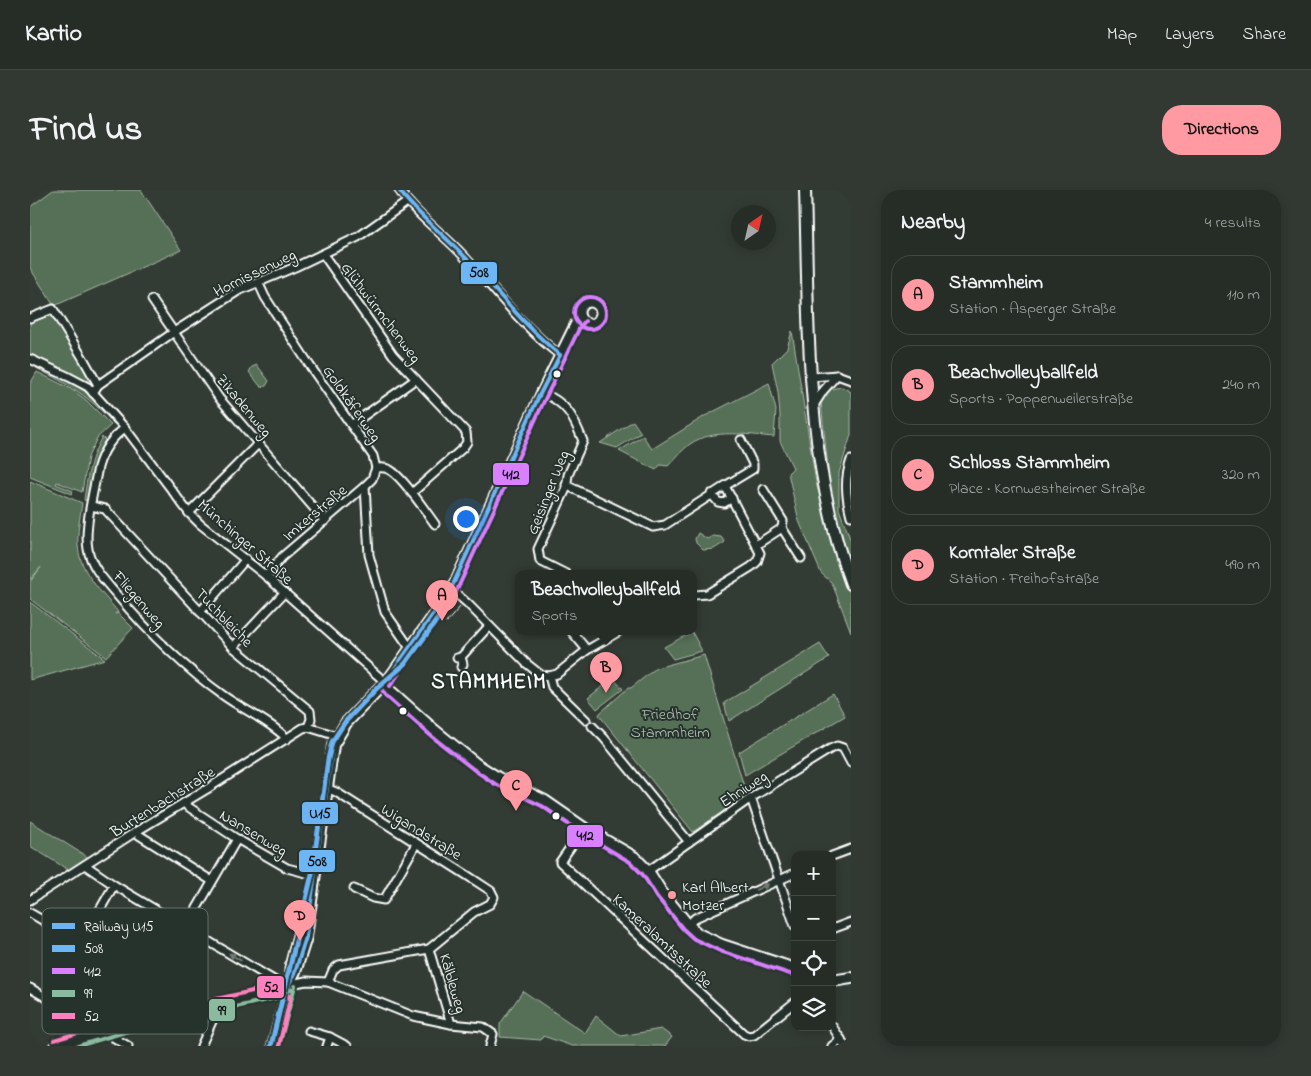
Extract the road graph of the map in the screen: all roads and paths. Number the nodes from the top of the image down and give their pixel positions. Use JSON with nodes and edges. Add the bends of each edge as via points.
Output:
{"nodes":[{"id":1,"x":399,"y":190,"type":"edge"},
{"id":2,"x":805,"y":190,"type":"edge"},
{"id":3,"x":407,"y":202,"type":"junction"},
{"id":4,"x":323,"y":254,"type":"junction"},
{"id":5,"x":259,"y":284,"type":"junction"},
{"id":6,"x":152,"y":300,"type":"dead end"},
{"id":7,"x":30,"y":318,"type":"edge"},
{"id":8,"x":581,"y":318,"type":"dead end"},
{"id":9,"x":174,"y":332,"type":"junction"},
{"id":10,"x":560,"y":355,"type":"junction"},
{"id":11,"x":30,"y":359,"type":"edge"},
{"id":12,"x":837,"y":375,"type":"junction"},
{"id":13,"x":812,"y":377,"type":"junction"},
{"id":14,"x":416,"y":379,"type":"junction"},
{"id":15,"x":851,"y":380,"type":"edge"},
{"id":16,"x":98,"y":385,"type":"junction"},
{"id":17,"x":541,"y":392,"type":"junction"},
{"id":18,"x":93,"y":393,"type":"junction"},
{"id":19,"x":814,"y":406,"type":"junction"},
{"id":20,"x":351,"y":425,"type":"junction"},
{"id":21,"x":125,"y":428,"type":"junction"},
{"id":22,"x":741,"y":440,"type":"dead end"},
{"id":23,"x":259,"y":443,"type":"junction"},
{"id":24,"x":851,"y":460,"type":"edge"},
{"id":25,"x":376,"y":468,"type":"junction"},
{"id":26,"x":566,"y":485,"type":"junction"},
{"id":27,"x":365,"y":486,"type":"junction"},
{"id":28,"x":725,"y":486,"type":"junction"},
{"id":29,"x":763,"y":489,"type":"dead end"},
{"id":30,"x":412,"y":493,"type":"junction"},
{"id":31,"x":712,"y":494,"type":"junction"},
{"id":32,"x":732,"y":498,"type":"junction"},
{"id":33,"x":91,"y":506,"type":"junction"},
{"id":34,"x":189,"y":513,"type":"junction"},
{"id":35,"x":851,"y":516,"type":"edge"},
{"id":36,"x":325,"y":521,"type":"junction"},
{"id":37,"x":435,"y":524,"type":"dead end"},
{"id":38,"x":782,"y":528,"type":"junction"},
{"id":39,"x":756,"y":544,"type":"junction"},
{"id":40,"x":801,"y":558,"type":"dead end"},
{"id":41,"x":246,"y":559,"type":"junction"},
{"id":42,"x":558,"y":570,"type":"edge"},
{"id":43,"x":266,"y":576,"type":"junction"},
{"id":44,"x":851,"y":584,"type":"edge"},
{"id":45,"x":451,"y":589,"type":"junction"},
{"id":46,"x":284,"y":593,"type":"junction"},
{"id":47,"x":697,"y":595,"type":"edge"},
{"id":48,"x":200,"y":612,"type":"junction"},
{"id":49,"x":489,"y":626,"type":"junction"},
{"id":50,"x":574,"y":635,"type":"edge"},
{"id":51,"x":613,"y":635,"type":"edge"},
{"id":52,"x":233,"y":648,"type":"junction"},
{"id":53,"x":410,"y":648,"type":"junction"},
{"id":54,"x":587,"y":650,"type":"junction"},
{"id":55,"x":461,"y":667,"type":"dead end"},
{"id":56,"x":549,"y":676,"type":"junction"},
{"id":57,"x":385,"y":682,"type":"junction"},
{"id":58,"x":586,"y":720,"type":"dead end"},
{"id":59,"x":592,"y":726,"type":"dead end"},
{"id":60,"x":308,"y":727,"type":"junction"},
{"id":61,"x":337,"y":736,"type":"junction"},
{"id":62,"x":287,"y":739,"type":"junction"},
{"id":63,"x":851,"y":763,"type":"edge"},
{"id":64,"x":326,"y":788,"type":"junction"},
{"id":65,"x":751,"y":798,"type":"junction"},
{"id":66,"x":184,"y":803,"type":"junction"},
{"id":67,"x":584,"y":828,"type":"junction"},
{"id":68,"x":137,"y":831,"type":"junction"},
{"id":69,"x":237,"y":839,"type":"junction"},
{"id":70,"x":689,"y":842,"type":"junction"},
{"id":71,"x":416,"y":844,"type":"junction"},
{"id":72,"x":851,"y":849,"type":"edge"},
{"id":73,"x":836,"y":855,"type":"edge"},
{"id":74,"x":85,"y":865,"type":"junction"},
{"id":75,"x":648,"y":871,"type":"junction"},
{"id":76,"x":314,"y":875,"type":"junction"},
{"id":77,"x":791,"y":875,"type":"edge"},
{"id":78,"x":778,"y":880,"type":"junction"},
{"id":79,"x":212,"y":881,"type":"junction"},
{"id":80,"x":114,"y":885,"type":"junction"},
{"id":81,"x":354,"y":889,"type":"dead end"},
{"id":82,"x":30,"y":900,"type":"edge"},
{"id":83,"x":101,"y":908,"type":"edge"},
{"id":84,"x":153,"y":908,"type":"edge"},
{"id":85,"x":197,"y":908,"type":"edge"},
{"id":86,"x":30,"y":913,"type":"edge"},
{"id":87,"x":791,"y":915,"type":"edge"},
{"id":88,"x":42,"y":920,"type":"edge"},
{"id":89,"x":851,"y":922,"type":"edge"},
{"id":90,"x":688,"y":925,"type":"junction"},
{"id":91,"x":836,"y":928,"type":"edge"},
{"id":92,"x":208,"y":940,"type":"edge"},
{"id":93,"x":430,"y":949,"type":"junction"},
{"id":94,"x":791,"y":968,"type":"edge"},
{"id":95,"x":851,"y":978,"type":"edge"},
{"id":96,"x":836,"y":980,"type":"edge"},
{"id":97,"x":328,"y":982,"type":"junction"},
{"id":98,"x":289,"y":984,"type":"junction"},
{"id":99,"x":30,"y":988,"type":"edge"},
{"id":100,"x":275,"y":992,"type":"junction"},
{"id":101,"x":42,"y":995,"type":"edge"},
{"id":102,"x":284,"y":999,"type":"junction"},
{"id":103,"x":216,"y":1005,"type":"junction"},
{"id":104,"x":791,"y":1005,"type":"edge"},
{"id":105,"x":208,"y":1007,"type":"edge"},
{"id":106,"x":451,"y":1024,"type":"junction"},
{"id":107,"x":208,"y":1030,"type":"edge"},
{"id":108,"x":309,"y":1031,"type":"dead end"},
{"id":109,"x":835,"y":1031,"type":"edge"},
{"id":110,"x":97,"y":1034,"type":"edge"},
{"id":111,"x":107,"y":1034,"type":"edge"},
{"id":112,"x":206,"y":1034,"type":"edge"},
{"id":113,"x":330,"y":1037,"type":"junction"},
{"id":114,"x":841,"y":1039,"type":"junction"},
{"id":115,"x":56,"y":1046,"type":"edge"},
{"id":116,"x":128,"y":1046,"type":"edge"},
{"id":117,"x":201,"y":1046,"type":"edge"},
{"id":118,"x":273,"y":1046,"type":"edge"},
{"id":119,"x":327,"y":1046,"type":"edge"},
{"id":120,"x":347,"y":1046,"type":"edge"},
{"id":121,"x":490,"y":1046,"type":"edge"},
{"id":122,"x":832,"y":1046,"type":"edge"},
{"id":123,"x":845,"y":1046,"type":"edge"}],
"edges":[{"from":1,"to":3,"type":"street"},
{"from":2,"to":13,"type":"street"},
{"from":3,"to":4,"type":"street","name":"Hornissenweg","via":[[358,237]]},
{"from":3,"to":10,"type":"street"},
{"from":4,"to":5,"type":"street","name":"Hornissenweg"},
{"from":4,"to":14,"type":"street","name":"Glühwürmchenweg","via":[[393,355]]},
{"from":5,"to":9,"type":"street","name":"Hornissenweg","via":[[238,291]]},
{"from":5,"to":20,"type":"street","name":"Goldkäferweg"},
{"from":6,"to":9,"type":"street","name":"Zikadenweg"},
{"from":7,"to":16,"type":"street","via":[[53,309]]},
{"from":8,"to":10,"type":"street","via":[[575,323]]},
{"from":9,"to":16,"type":"street","name":"Hornissenweg"},
{"from":9,"to":23,"type":"street","name":"Zikadenweg","via":[[219,398]]},
{"from":10,"to":17,"type":"street"},
{"from":11,"to":18,"type":"street","name":"Münchinger Straße","via":[[69,377]]},
{"from":12,"to":13,"type":"street"},
{"from":12,"to":15,"type":"street"},
{"from":12,"to":19,"type":"street"},
{"from":13,"to":19,"type":"street"},
{"from":14,"to":20,"type":"street"},
{"from":14,"to":30,"type":"street","name":"Glühwürmchenweg","via":[[466,432],[467,442]]},
{"from":16,"to":18,"type":"street","name":"Hornissenweg"},
{"from":17,"to":26,"type":"street","name":"Geisinger Weg","via":[[563,404],[582,441]]},
{"from":17,"to":45,"type":"street"},
{"from":18,"to":21,"type":"street","name":"Münchinger Straße"},
{"from":19,"to":44,"type":"street","via":[[825,492]]},
{"from":20,"to":25,"type":"street","name":"Goldkäferweg","via":[[372,456]]},
{"from":21,"to":33,"type":"street","name":"Fliegenweg","via":[[112,439],[101,456]]},
{"from":21,"to":34,"type":"street","name":"Münchinger Straße"},
{"from":22,"to":28,"type":"street","via":[[753,470]]},
{"from":23,"to":34,"type":"street"},
{"from":23,"to":36,"type":"street","name":"Zikadenweg"},
{"from":24,"to":35,"type":"street","via":[[846,482]]},
{"from":25,"to":27,"type":"street","name":"Imkerstraße"},
{"from":25,"to":30,"type":"street","name":"Goldkäferweg","via":[[394,472]]},
{"from":26,"to":31,"type":"street","via":[[652,527],[665,524]]},
{"from":26,"to":42,"type":"street","name":"Geisinger Weg","via":[[538,549],[540,561]]},
{"from":27,"to":36,"type":"street","name":"Imkerstraße"},
{"from":27,"to":53,"type":"street","via":[[369,555],[385,612]]},
{"from":28,"to":31,"type":"street"},
{"from":28,"to":32,"type":"street"},
{"from":29,"to":38,"type":"street","via":[[782,521]]},
{"from":30,"to":37,"type":"street","name":"Goldkäferweg"},
{"from":31,"to":32,"type":"street","via":[[718,502],[724,503]]},
{"from":32,"to":39,"type":"street"},
{"from":33,"to":48,"type":"street","name":"Tuchbleiche","via":[[105,510]]},
{"from":33,"to":62,"type":"street","name":"Fliegenweg","via":[[87,536],[91,559],[128,609],[195,674]]},
{"from":34,"to":41,"type":"street","name":"Münchinger Straße"},
{"from":36,"to":43,"type":"street","name":"Imkerstraße"},
{"from":38,"to":39,"type":"street"},
{"from":38,"to":40,"type":"street"},
{"from":39,"to":47,"type":"street","via":[[760,553],[758,562],[706,594]]},
{"from":41,"to":43,"type":"street","name":"Münchinger Straße"},
{"from":41,"to":48,"type":"street"},
{"from":43,"to":46,"type":"street","name":"Münchinger Straße"},
{"from":45,"to":49,"type":"street"},
{"from":45,"to":53,"type":"street"},
{"from":46,"to":52,"type":"street"},
{"from":46,"to":57,"type":"street","name":"Münchinger Straße"},
{"from":48,"to":52,"type":"street","name":"Tuchbleiche"},
{"from":49,"to":55,"type":"street","via":[[459,658],[463,664]]},
{"from":49,"to":56,"type":"street","via":[[537,672]]},
{"from":50,"to":54,"type":"street"},
{"from":51,"to":54,"type":"street"},
{"from":52,"to":60,"type":"street","name":"Tuchbleiche","via":[[310,711]]},
{"from":53,"to":57,"type":"street"},
{"from":54,"to":56,"type":"street","via":[[565,669]]},
{"from":56,"to":58,"type":"street","via":[[552,687]]},
{"from":57,"to":61,"type":"street"},
{"from":57,"to":67,"type":"street","via":[[392,693],[476,764],[545,801]]},
{"from":59,"to":70,"type":"street"},
{"from":60,"to":61,"type":"street"},
{"from":60,"to":62,"type":"street","name":"Burtenbachstraße"},
{"from":61,"to":64,"type":"street"},
{"from":62,"to":66,"type":"street","name":"Burtenbachstraße"},
{"from":63,"to":65,"type":"street","name":"Ehniweg","via":[[846,751],[837,746]]},
{"from":64,"to":71,"type":"street","name":"Wigandstraße"},
{"from":64,"to":76,"type":"street"},
{"from":65,"to":70,"type":"street","name":"Ehniweg"},
{"from":65,"to":78,"type":"street"},
{"from":66,"to":68,"type":"street","name":"Burtenbachstraße"},
{"from":66,"to":69,"type":"street","name":"Nansenweg"},
{"from":67,"to":75,"type":"street","via":[[634,857]]},
{"from":67,"to":104,"type":"street","name":"Kameralamtsstraße","via":[[560,862],[744,1034],[754,1035]]},
{"from":68,"to":74,"type":"street","name":"Burtenbachstraße"},
{"from":68,"to":79,"type":"street"},
{"from":69,"to":76,"type":"street","name":"Nansenweg","via":[[287,868]]},
{"from":69,"to":79,"type":"street"},
{"from":70,"to":75,"type":"street","name":"Ehniweg"},
{"from":71,"to":81,"type":"street","via":[[384,900]]},
{"from":71,"to":93,"type":"street","name":"Wigandstraße","via":[[490,891],[494,897],[490,904],[474,912]]},
{"from":72,"to":73,"type":"street"},
{"from":74,"to":80,"type":"street"},
{"from":74,"to":82,"type":"street","name":"Burtenbachstraße"},
{"from":75,"to":90,"type":"street"},
{"from":76,"to":98,"type":"street","via":[[306,937]]},
{"from":77,"to":78,"type":"street"},
{"from":78,"to":87,"type":"street"},
{"from":90,"to":78,"type":"street","one_way":true,"via":[[695,918]]},
{"from":79,"to":85,"type":"street"},
{"from":80,"to":83,"type":"street"},
{"from":80,"to":84,"type":"street"},
{"from":86,"to":88,"type":"street"},
{"from":89,"to":91,"type":"street"},
{"from":90,"to":94,"type":"street","via":[[708,939]]},
{"from":98,"to":92,"type":"street","one_way":true,"via":[[277,982]]},
{"from":93,"to":97,"type":"street","via":[[339,965]]},
{"from":93,"to":106,"type":"street","name":"Kälbleweg"},
{"from":95,"to":96,"type":"street"},
{"from":97,"to":98,"type":"street"},
{"from":97,"to":106,"type":"street","via":[[412,1016]]},
{"from":98,"to":100,"type":"street"},
{"from":98,"to":102,"type":"street"},
{"from":99,"to":101,"type":"street"},
{"from":100,"to":102,"type":"street"},
{"from":100,"to":103,"type":"street"},
{"from":102,"to":118,"type":"street"},
{"from":103,"to":105,"type":"street"},
{"from":103,"to":107,"type":"street"},
{"from":106,"to":121,"type":"street","via":[[483,1027],[493,1034]]},
{"from":108,"to":113,"type":"street"},
{"from":109,"to":114,"type":"street"},
{"from":110,"to":115,"type":"street"},
{"from":111,"to":116,"type":"street"},
{"from":112,"to":117,"type":"street"},
{"from":113,"to":119,"type":"street"},
{"from":113,"to":120,"type":"street"},
{"from":114,"to":122,"type":"street"},
{"from":114,"to":123,"type":"street"}]}
